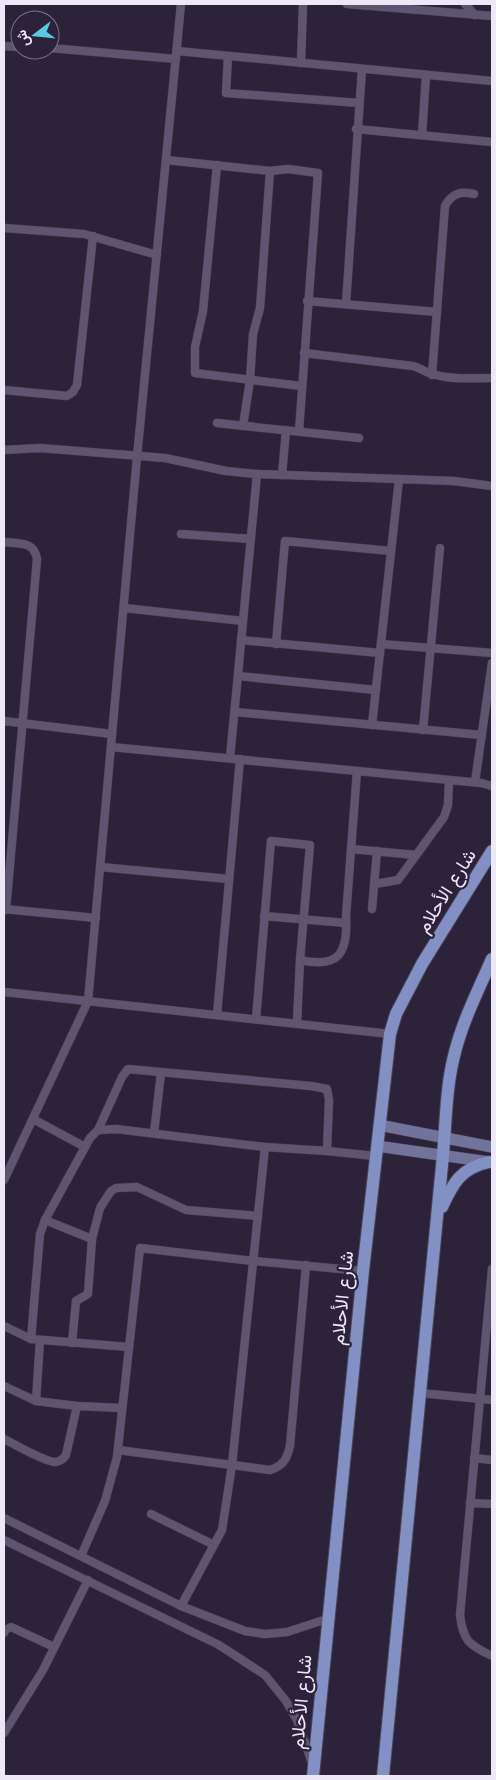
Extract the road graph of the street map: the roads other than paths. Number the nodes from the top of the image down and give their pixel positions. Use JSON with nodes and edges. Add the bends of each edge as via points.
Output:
{"nodes":[{"id":1,"x":181,"y":4,"type":"edge"},
{"id":2,"x":303,"y":4,"type":"edge"},
{"id":3,"x":346,"y":4,"type":"edge"},
{"id":4,"x":465,"y":4,"type":"edge"},
{"id":5,"x":384,"y":6,"type":"edge"},
{"id":6,"x":474,"y":15,"type":"junction"},
{"id":7,"x":492,"y":16,"type":"edge"},
{"id":8,"x":60,"y":49,"type":"edge"},
{"id":9,"x":176,"y":55,"type":"junction"},
{"id":10,"x":228,"y":56,"type":"junction"},
{"id":11,"x":301,"y":63,"type":"junction"},
{"id":12,"x":362,"y":69,"type":"junction"},
{"id":13,"x":426,"y":75,"type":"junction"},
{"id":14,"x":492,"y":82,"type":"edge"},
{"id":15,"x":359,"y":103,"type":"junction"},
{"id":16,"x":356,"y":129,"type":"junction"},
{"id":17,"x":422,"y":135,"type":"junction"},
{"id":18,"x":492,"y":142,"type":"edge"},
{"id":19,"x":166,"y":160,"type":"junction"},
{"id":20,"x":217,"y":165,"type":"junction"},
{"id":21,"x":270,"y":171,"type":"junction"},
{"id":22,"x":474,"y":194,"type":"dead end"},
{"id":23,"x":4,"y":228,"type":"edge"},
{"id":24,"x":93,"y":236,"type":"junction"},
{"id":25,"x":157,"y":255,"type":"junction"},
{"id":26,"x":308,"y":301,"type":"junction"},
{"id":27,"x":346,"y":304,"type":"junction"},
{"id":28,"x":437,"y":312,"type":"junction"},
{"id":29,"x":304,"y":353,"type":"junction"},
{"id":30,"x":492,"y":369,"type":"edge"},
{"id":31,"x":432,"y":375,"type":"junction"},
{"id":32,"x":492,"y":378,"type":"edge"},
{"id":33,"x":250,"y":380,"type":"junction"},
{"id":34,"x":301,"y":386,"type":"junction"},
{"id":35,"x":4,"y":390,"type":"edge"},
{"id":36,"x":217,"y":423,"type":"dead end"},
{"id":37,"x":243,"y":426,"type":"junction"},
{"id":38,"x":286,"y":430,"type":"junction"},
{"id":39,"x":299,"y":432,"type":"junction"},
{"id":40,"x":359,"y":438,"type":"dead end"},
{"id":41,"x":4,"y":450,"type":"edge"},
{"id":42,"x":137,"y":457,"type":"junction"},
{"id":43,"x":258,"y":474,"type":"junction"},
{"id":44,"x":282,"y":475,"type":"junction"},
{"id":45,"x":399,"y":479,"type":"junction"},
{"id":46,"x":492,"y":486,"type":"edge"},
{"id":47,"x":181,"y":534,"type":"dead end"},
{"id":48,"x":251,"y":539,"type":"junction"},
{"id":49,"x":4,"y":542,"type":"edge"},
{"id":50,"x":440,"y":548,"type":"dead end"},
{"id":51,"x":391,"y":551,"type":"junction"},
{"id":52,"x":124,"y":608,"type":"junction"},
{"id":53,"x":243,"y":621,"type":"junction"},
{"id":54,"x":241,"y":640,"type":"junction"},
{"id":55,"x":276,"y":644,"type":"junction"},
{"id":56,"x":381,"y":644,"type":"junction"},
{"id":57,"x":431,"y":648,"type":"junction"},
{"id":58,"x":380,"y":653,"type":"junction"},
{"id":59,"x":492,"y":653,"type":"edge"},
{"id":60,"x":492,"y":663,"type":"edge"},
{"id":61,"x":238,"y":676,"type":"junction"},
{"id":62,"x":376,"y":690,"type":"junction"},
{"id":63,"x":235,"y":712,"type":"junction"},
{"id":64,"x":4,"y":721,"type":"edge"},
{"id":65,"x":22,"y":724,"type":"junction"},
{"id":66,"x":372,"y":725,"type":"junction"},
{"id":67,"x":424,"y":730,"type":"junction"},
{"id":68,"x":112,"y":734,"type":"junction"},
{"id":69,"x":482,"y":735,"type":"junction"},
{"id":70,"x":111,"y":746,"type":"junction"},
{"id":71,"x":230,"y":758,"type":"junction"},
{"id":72,"x":240,"y":759,"type":"junction"},
{"id":73,"x":357,"y":771,"type":"junction"},
{"id":74,"x":449,"y":780,"type":"junction"},
{"id":75,"x":475,"y":782,"type":"junction"},
{"id":76,"x":492,"y":786,"type":"edge"},
{"id":77,"x":351,"y":849,"type":"junction"},
{"id":78,"x":377,"y":851,"type":"junction"},
{"id":79,"x":492,"y":851,"type":"edge"},
{"id":80,"x":416,"y":855,"type":"junction"},
{"id":81,"x":100,"y":867,"type":"junction"},
{"id":82,"x":229,"y":879,"type":"junction"},
{"id":83,"x":375,"y":884,"type":"junction"},
{"id":84,"x":372,"y":909,"type":"dead end"},
{"id":85,"x":5,"y":910,"type":"edge"},
{"id":86,"x":264,"y":916,"type":"junction"},
{"id":87,"x":96,"y":918,"type":"junction"},
{"id":88,"x":304,"y":920,"type":"junction"},
{"id":89,"x":346,"y":924,"type":"junction"},
{"id":90,"x":492,"y":959,"type":"edge"},
{"id":91,"x":300,"y":960,"type":"junction"},
{"id":92,"x":4,"y":992,"type":"edge"},
{"id":93,"x":88,"y":1000,"type":"junction"},
{"id":94,"x":217,"y":1015,"type":"junction"},
{"id":95,"x":256,"y":1019,"type":"junction"},
{"id":96,"x":297,"y":1024,"type":"junction"},
{"id":97,"x":390,"y":1034,"type":"junction"},
{"id":98,"x":162,"y":1073,"type":"junction"},
{"id":99,"x":33,"y":1119,"type":"junction"},
{"id":100,"x":379,"y":1125,"type":"junction"},
{"id":101,"x":98,"y":1130,"type":"junction"},
{"id":102,"x":154,"y":1132,"type":"junction"},
{"id":103,"x":445,"y":1138,"type":"junction"},
{"id":104,"x":85,"y":1147,"type":"junction"},
{"id":105,"x":265,"y":1147,"type":"junction"},
{"id":106,"x":492,"y":1147,"type":"edge"},
{"id":107,"x":327,"y":1151,"type":"junction"},
{"id":108,"x":376,"y":1151,"type":"junction"},
{"id":109,"x":443,"y":1155,"type":"junction"},
{"id":110,"x":491,"y":1163,"type":"edge"},
{"id":111,"x":4,"y":1180,"type":"edge"},
{"id":112,"x":258,"y":1216,"type":"junction"},
{"id":113,"x":437,"y":1216,"type":"junction"},
{"id":114,"x":45,"y":1220,"type":"junction"},
{"id":115,"x":92,"y":1239,"type":"junction"},
{"id":116,"x":253,"y":1261,"type":"junction"},
{"id":117,"x":306,"y":1265,"type":"junction"},
{"id":118,"x":492,"y":1268,"type":"edge"},
{"id":119,"x":363,"y":1271,"type":"junction"},
{"id":120,"x":4,"y":1326,"type":"edge"},
{"id":121,"x":31,"y":1339,"type":"junction"},
{"id":122,"x":40,"y":1340,"type":"junction"},
{"id":123,"x":72,"y":1343,"type":"junction"},
{"id":124,"x":129,"y":1347,"type":"junction"},
{"id":125,"x":4,"y":1386,"type":"edge"},
{"id":126,"x":420,"y":1393,"type":"junction"},
{"id":127,"x":480,"y":1399,"type":"junction"},
{"id":128,"x":492,"y":1400,"type":"edge"},
{"id":129,"x":36,"y":1401,"type":"junction"},
{"id":130,"x":77,"y":1406,"type":"junction"},
{"id":131,"x":121,"y":1408,"type":"junction"},
{"id":132,"x":4,"y":1439,"type":"edge"},
{"id":133,"x":118,"y":1450,"type":"junction"},
{"id":134,"x":474,"y":1458,"type":"junction"},
{"id":135,"x":492,"y":1460,"type":"edge"},
{"id":136,"x":232,"y":1465,"type":"junction"},
{"id":137,"x":470,"y":1503,"type":"junction"},
{"id":138,"x":492,"y":1504,"type":"edge"},
{"id":139,"x":151,"y":1514,"type":"dead end"},
{"id":140,"x":4,"y":1518,"type":"edge"},
{"id":141,"x":4,"y":1540,"type":"edge"},
{"id":142,"x":214,"y":1545,"type":"junction"},
{"id":143,"x":81,"y":1556,"type":"junction"},
{"id":144,"x":88,"y":1580,"type":"junction"},
{"id":145,"x":181,"y":1606,"type":"junction"},
{"id":146,"x":327,"y":1619,"type":"junction"},
{"id":147,"x":4,"y":1633,"type":"edge"},
{"id":148,"x":54,"y":1647,"type":"junction"},
{"id":149,"x":492,"y":1656,"type":"edge"},
{"id":150,"x":4,"y":1733,"type":"edge"},
{"id":151,"x":313,"y":1772,"type":"edge"},
{"id":152,"x":383,"y":1776,"type":"edge"}],
"edges":[{"from":1,"to":9,"type":"street"},
{"from":2,"to":11,"type":"street"},
{"from":3,"to":5,"type":"street"},
{"from":4,"to":6,"type":"street"},
{"from":5,"to":6,"type":"street"},
{"from":6,"to":7,"type":"street"},
{"from":8,"to":9,"type":"street"},
{"from":9,"to":10,"type":"street"},
{"from":9,"to":19,"type":"street"},
{"from":10,"to":11,"type":"street"},
{"from":10,"to":15,"type":"street","via":[[226,93]]},
{"from":11,"to":12,"type":"street"},
{"from":12,"to":13,"type":"street"},
{"from":12,"to":15,"type":"street"},
{"from":13,"to":14,"type":"street"},
{"from":13,"to":17,"type":"street"},
{"from":15,"to":16,"type":"street"},
{"from":16,"to":17,"type":"street"},
{"from":16,"to":27,"type":"street"},
{"from":17,"to":18,"type":"street"},
{"from":19,"to":20,"type":"street"},
{"from":19,"to":25,"type":"street"},
{"from":20,"to":21,"type":"street"},
{"from":20,"to":33,"type":"street","via":[[203,311],[194,347],[195,374]]},
{"from":21,"to":26,"type":"street","via":[[318,172]]},
{"from":21,"to":33,"type":"street","via":[[260,308],[253,334]]},
{"from":22,"to":28,"type":"street","via":[[456,194],[445,206]]},
{"from":23,"to":24,"type":"street"},
{"from":24,"to":25,"type":"street"},
{"from":24,"to":35,"type":"street","via":[[73,392],[68,396]]},
{"from":25,"to":42,"type":"street"},
{"from":26,"to":27,"type":"street"},
{"from":26,"to":29,"type":"street"},
{"from":27,"to":28,"type":"street"},
{"from":28,"to":31,"type":"street"},
{"from":29,"to":31,"type":"street","via":[[413,366]]},
{"from":29,"to":34,"type":"street"},
{"from":30,"to":32,"type":"street"},
{"from":31,"to":32,"type":"street"},
{"from":33,"to":34,"type":"street"},
{"from":33,"to":37,"type":"street"},
{"from":34,"to":39,"type":"street"},
{"from":36,"to":37,"type":"street"},
{"from":37,"to":38,"type":"street"},
{"from":38,"to":39,"type":"street"},
{"from":38,"to":44,"type":"street"},
{"from":39,"to":40,"type":"street"},
{"from":41,"to":42,"type":"street","via":[[40,448]]},
{"from":42,"to":43,"type":"street","via":[[165,458]]},
{"from":42,"to":52,"type":"street"},
{"from":43,"to":44,"type":"street"},
{"from":43,"to":48,"type":"street"},
{"from":44,"to":45,"type":"street"},
{"from":45,"to":46,"type":"street"},
{"from":45,"to":51,"type":"street"},
{"from":47,"to":48,"type":"street"},
{"from":48,"to":53,"type":"street"},
{"from":49,"to":65,"type":"street","via":[[31,546],[37,559]]},
{"from":50,"to":57,"type":"street"},
{"from":51,"to":55,"type":"street","via":[[285,541]]},
{"from":51,"to":56,"type":"street"},
{"from":52,"to":53,"type":"street"},
{"from":52,"to":68,"type":"street"},
{"from":53,"to":54,"type":"street"},
{"from":54,"to":55,"type":"street"},
{"from":54,"to":61,"type":"street"},
{"from":55,"to":58,"type":"street"},
{"from":56,"to":57,"type":"street"},
{"from":56,"to":58,"type":"street"},
{"from":57,"to":59,"type":"street"},
{"from":57,"to":67,"type":"street"},
{"from":58,"to":62,"type":"street"},
{"from":60,"to":69,"type":"street"},
{"from":61,"to":62,"type":"street"},
{"from":61,"to":63,"type":"street"},
{"from":62,"to":66,"type":"street"},
{"from":63,"to":66,"type":"street"},
{"from":63,"to":71,"type":"street"},
{"from":64,"to":65,"type":"street"},
{"from":65,"to":68,"type":"street"},
{"from":65,"to":85,"type":"street"},
{"from":66,"to":67,"type":"street"},
{"from":67,"to":69,"type":"street"},
{"from":68,"to":70,"type":"street"},
{"from":69,"to":75,"type":"street"},
{"from":70,"to":71,"type":"street"},
{"from":70,"to":81,"type":"street"},
{"from":71,"to":72,"type":"street"},
{"from":72,"to":73,"type":"street"},
{"from":72,"to":82,"type":"street"},
{"from":73,"to":74,"type":"street"},
{"from":73,"to":77,"type":"street"},
{"from":74,"to":75,"type":"street"},
{"from":74,"to":80,"type":"street","via":[[444,817]]},
{"from":75,"to":76,"type":"street"},
{"from":77,"to":78,"type":"street"},
{"from":77,"to":89,"type":"street"},
{"from":78,"to":80,"type":"street"},
{"from":78,"to":83,"type":"street"},
{"from":79,"to":97,"type":"main road","name":"شارع الأحلام","via":[[422,964],[400,1006]]},
{"from":80,"to":83,"type":"street","via":[[398,880]]},
{"from":81,"to":82,"type":"street"},
{"from":81,"to":87,"type":"street"},
{"from":82,"to":94,"type":"street"},
{"from":83,"to":84,"type":"street"},
{"from":85,"to":87,"type":"street"},
{"from":86,"to":88,"type":"street"},
{"from":86,"to":88,"type":"street","via":[[271,841],[310,846]]},
{"from":86,"to":95,"type":"street"},
{"from":87,"to":93,"type":"street"},
{"from":88,"to":89,"type":"street"},
{"from":88,"to":91,"type":"street"},
{"from":89,"to":91,"type":"street","via":[[347,935],[337,958],[315,964]]},
{"from":90,"to":103,"type":"main road","via":[[465,1019],[454,1056]]},
{"from":91,"to":96,"type":"street"},
{"from":92,"to":93,"type":"street"},
{"from":93,"to":94,"type":"street"},
{"from":93,"to":99,"type":"street"},
{"from":94,"to":95,"type":"street"},
{"from":95,"to":96,"type":"street"},
{"from":96,"to":97,"type":"street"},
{"from":97,"to":100,"type":"main road","name":"شارع الأحلام"},
{"from":98,"to":101,"type":"street","via":[[128,1069]]},
{"from":98,"to":102,"type":"street"},
{"from":98,"to":107,"type":"street","via":[[327,1089]]},
{"from":99,"to":104,"type":"street"},
{"from":99,"to":111,"type":"street"},
{"from":100,"to":103,"type":"main road"},
{"from":100,"to":108,"type":"main road","name":"شارع الأحلام"},
{"from":101,"to":102,"type":"street"},
{"from":101,"to":104,"type":"street"},
{"from":102,"to":105,"type":"street"},
{"from":103,"to":106,"type":"main road"},
{"from":103,"to":109,"type":"main road"},
{"from":104,"to":114,"type":"street"},
{"from":105,"to":107,"type":"street"},
{"from":105,"to":112,"type":"street"},
{"from":107,"to":108,"type":"street"},
{"from":108,"to":109,"type":"main road"},
{"from":108,"to":119,"type":"main road","name":"شارع الأحلام"},
{"from":109,"to":110,"type":"main road"},
{"from":109,"to":113,"type":"main road"},
{"from":110,"to":113,"type":"main road","via":[[472,1168],[458,1178]]},
{"from":112,"to":115,"type":"street","via":[[186,1210],[137,1187],[116,1188],[100,1208]]},
{"from":112,"to":116,"type":"street"},
{"from":113,"to":126,"type":"main road"},
{"from":114,"to":115,"type":"street"},
{"from":114,"to":121,"type":"street","via":[[40,1234]]},
{"from":115,"to":123,"type":"street","via":[[88,1294],[76,1301]]},
{"from":116,"to":117,"type":"street"},
{"from":116,"to":124,"type":"street","via":[[140,1248]]},
{"from":116,"to":136,"type":"street"},
{"from":117,"to":119,"type":"street"},
{"from":117,"to":136,"type":"street","via":[[288,1454],[284,1464],[270,1470]]},
{"from":118,"to":127,"type":"street"},
{"from":119,"to":146,"type":"main road","name":"شارع الأحلام"},
{"from":120,"to":121,"type":"street"},
{"from":121,"to":122,"type":"street"},
{"from":122,"to":123,"type":"street"},
{"from":122,"to":129,"type":"street"},
{"from":123,"to":124,"type":"street"},
{"from":124,"to":131,"type":"street"},
{"from":125,"to":129,"type":"street"},
{"from":126,"to":127,"type":"street"},
{"from":126,"to":152,"type":"main road"},
{"from":127,"to":128,"type":"street"},
{"from":127,"to":134,"type":"street"},
{"from":129,"to":130,"type":"street"},
{"from":130,"to":131,"type":"street"},
{"from":130,"to":132,"type":"street","via":[[63,1459],[56,1462],[47,1460]]},
{"from":131,"to":133,"type":"street"},
{"from":133,"to":136,"type":"street"},
{"from":133,"to":143,"type":"street","via":[[105,1502]]},
{"from":134,"to":135,"type":"street"},
{"from":134,"to":137,"type":"street"},
{"from":136,"to":142,"type":"street","via":[[222,1530]]},
{"from":137,"to":138,"type":"street"},
{"from":137,"to":149,"type":"street","via":[[461,1628],[470,1644]]},
{"from":139,"to":142,"type":"street"},
{"from":140,"to":143,"type":"street"},
{"from":141,"to":144,"type":"street"},
{"from":142,"to":145,"type":"street"},
{"from":143,"to":145,"type":"street"},
{"from":144,"to":148,"type":"street"},
{"from":144,"to":151,"type":"street","via":[[219,1645],[265,1675],[297,1720]]},
{"from":145,"to":146,"type":"street","via":[[245,1631],[265,1634],[294,1631]]},
{"from":146,"to":151,"type":"main road","name":"شارع الأحلام"},
{"from":147,"to":148,"type":"street","via":[[11,1628]]},
{"from":148,"to":150,"type":"street"}]}
